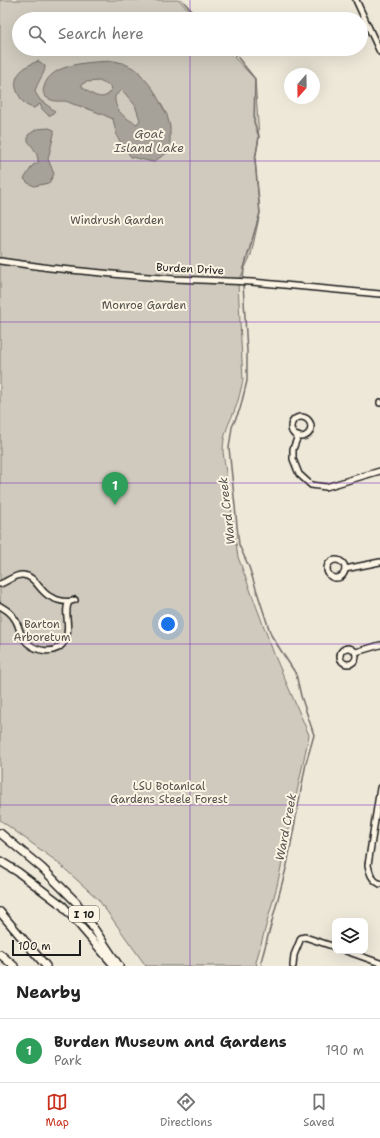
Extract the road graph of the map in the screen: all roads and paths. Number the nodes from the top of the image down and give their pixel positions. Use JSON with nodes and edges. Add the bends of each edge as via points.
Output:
{"nodes":[{"id":1,"x":356,"y":0,"type":"edge"},
{"id":2,"x":362,"y":12,"type":"edge"},
{"id":3,"x":368,"y":26,"type":"edge"},
{"id":4,"x":380,"y":52,"type":"edge"},
{"id":5,"x":0,"y":261,"type":"edge"},
{"id":6,"x":380,"y":294,"type":"edge"},
{"id":7,"x":298,"y":436,"type":"junction"},
{"id":8,"x":380,"y":471,"type":"edge"},
{"id":9,"x":380,"y":562,"type":"edge"},
{"id":10,"x":345,"y":569,"type":"dead end"},
{"id":11,"x":0,"y":584,"type":"edge"},
{"id":12,"x":0,"y":606,"type":"edge"},
{"id":13,"x":380,"y":646,"type":"edge"},
{"id":14,"x":356,"y":652,"type":"dead end"},
{"id":15,"x":380,"y":788,"type":"edge"},
{"id":16,"x":378,"y":806,"type":"edge"},
{"id":17,"x":0,"y":833,"type":"edge"},
{"id":18,"x":0,"y":861,"type":"edge"},
{"id":19,"x":380,"y":884,"type":"edge"},
{"id":20,"x":0,"y":912,"type":"edge"},
{"id":21,"x":332,"y":946,"type":"edge"},
{"id":22,"x":354,"y":954,"type":"edge"},
{"id":23,"x":0,"y":955,"type":"edge"},
{"id":24,"x":380,"y":963,"type":"edge"},
{"id":25,"x":8,"y":966,"type":"edge"},
{"id":26,"x":14,"y":966,"type":"edge"},
{"id":27,"x":46,"y":966,"type":"edge"},
{"id":28,"x":114,"y":966,"type":"edge"},
{"id":29,"x":119,"y":966,"type":"edge"},
{"id":30,"x":293,"y":966,"type":"edge"}],
"edges":[{"from":1,"to":2,"type":"street"},
{"from":3,"to":4,"type":"street"},
{"from":5,"to":6,"type":"street","name":"Burden Drive","via":[[123,275],[252,282]]},
{"from":7,"to":7,"type":"street","via":[[304,437],[311,430],[306,418],[296,418],[291,426],[292,431]]},
{"from":7,"to":8,"type":"street","via":[[293,449],[293,459],[299,474],[311,485],[326,487]]},
{"from":9,"to":10,"type":"street"},
{"from":11,"to":12,"type":"street","via":[[22,574],[34,580],[46,594],[57,600],[72,601],[66,608],[66,638],[60,647],[52,651],[35,648],[21,635],[13,616]]},
{"from":13,"to":14,"type":"street"},
{"from":15,"to":16,"type":"street"},
{"from":16,"to":19,"type":"street","via":[[368,865],[370,876]]},
{"from":17,"to":29,"type":"highway","number":"I 10","via":[[42,868],[76,902]]},
{"from":18,"to":28,"type":"highway","via":[[63,906]]},
{"from":20,"to":27,"type":"highway"},
{"from":21,"to":30,"type":"street","via":[[301,938],[294,955]]},
{"from":22,"to":24,"type":"street"},
{"from":23,"to":25,"type":"highway"},
{"from":23,"to":26,"type":"highway"}]}
